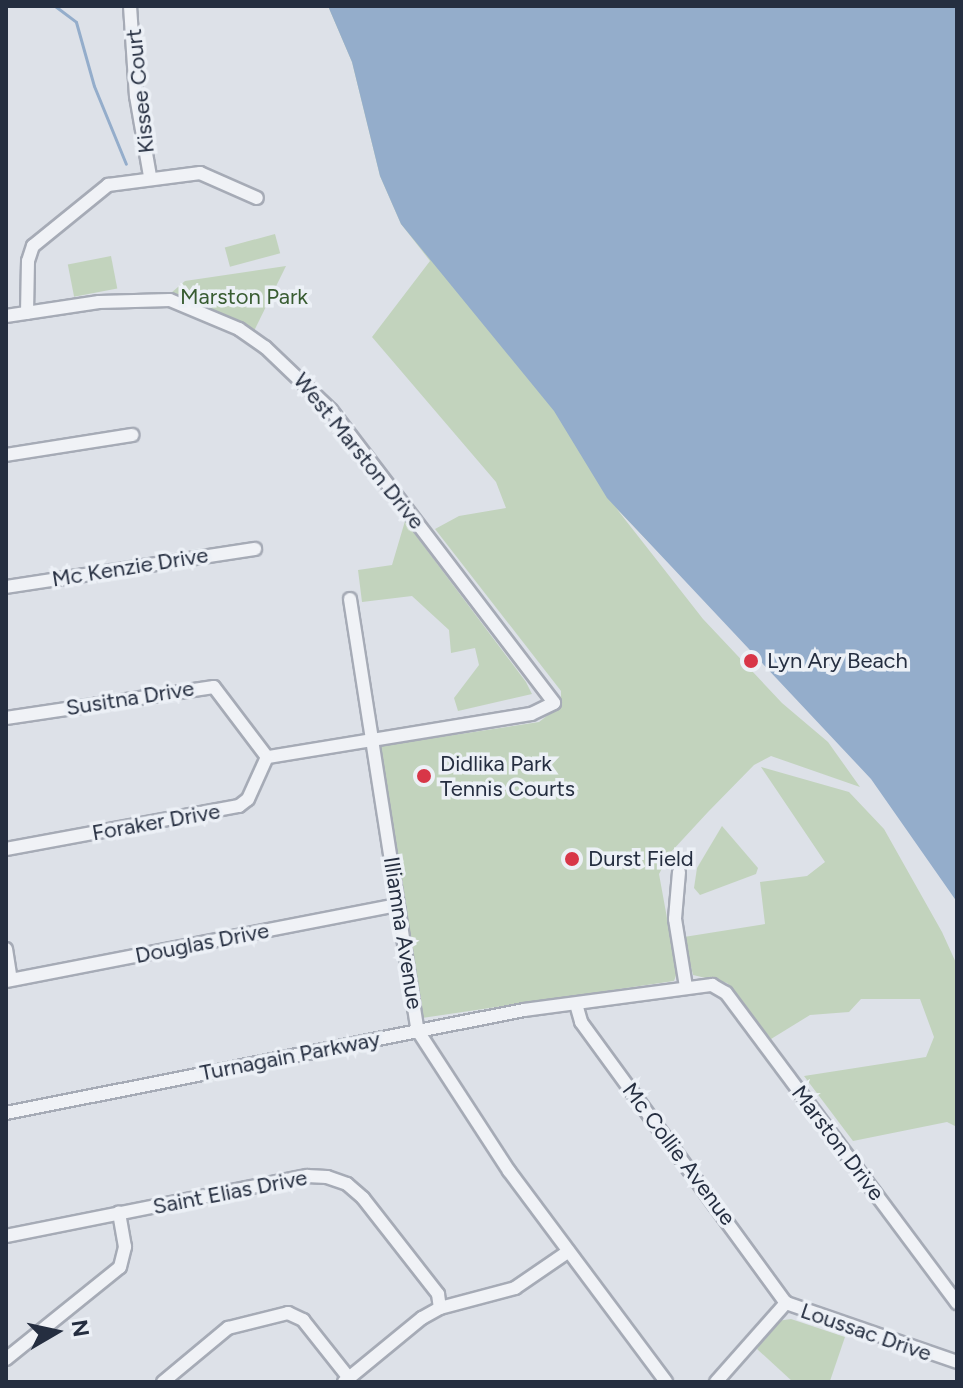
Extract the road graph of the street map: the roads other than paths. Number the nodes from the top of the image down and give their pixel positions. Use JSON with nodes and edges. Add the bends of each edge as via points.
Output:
{"nodes":[{"id":1,"x":130,"y":6,"type":"edge"},
{"id":2,"x":150,"y":176,"type":"junction"},
{"id":3,"x":257,"y":198,"type":"dead end"},
{"id":4,"x":27,"y":313,"type":"junction"},
{"id":5,"x":6,"y":316,"type":"edge"},
{"id":6,"x":132,"y":435,"type":"dead end"},
{"id":7,"x":6,"y":455,"type":"edge"},
{"id":8,"x":255,"y":549,"type":"dead end"},
{"id":9,"x":6,"y":587,"type":"edge"},
{"id":10,"x":350,"y":599,"type":"dead end"},
{"id":11,"x":6,"y":718,"type":"edge"},
{"id":12,"x":372,"y":739,"type":"junction"},
{"id":13,"x":267,"y":757,"type":"junction"},
{"id":14,"x":6,"y":849,"type":"edge"},
{"id":15,"x":679,"y":872,"type":"dead end"},
{"id":16,"x":398,"y":905,"type":"junction"},
{"id":17,"x":6,"y":949,"type":"edge"},
{"id":18,"x":8,"y":980,"type":"edge"},
{"id":19,"x":716,"y":986,"type":"joint"},
{"id":20,"x":686,"y":987,"type":"junction"},
{"id":21,"x":576,"y":1004,"type":"junction"},
{"id":22,"x":418,"y":1031,"type":"junction"},
{"id":23,"x":6,"y":1113,"type":"edge"},
{"id":24,"x":119,"y":1213,"type":"junction"},
{"id":25,"x":6,"y":1236,"type":"edge"},
{"id":26,"x":569,"y":1251,"type":"junction"},
{"id":27,"x":786,"y":1303,"type":"junction"},
{"id":28,"x":957,"y":1303,"type":"edge"},
{"id":29,"x":440,"y":1308,"type":"junction"},
{"id":30,"x":6,"y":1359,"type":"edge"},
{"id":31,"x":957,"y":1362,"type":"edge"},
{"id":32,"x":347,"y":1380,"type":"edge"},
{"id":33,"x":163,"y":1382,"type":"edge"},
{"id":34,"x":666,"y":1382,"type":"edge"},
{"id":35,"x":716,"y":1382,"type":"edge"}],
"edges":[{"from":1,"to":2,"type":"street","name":"Kissee Court","via":[[136,96]]},
{"from":2,"to":3,"type":"street","via":[[211,175]]},
{"from":2,"to":4,"type":"street","via":[[100,190],[38,241],[28,261]]},
{"from":4,"to":5,"type":"street"},
{"from":4,"to":12,"type":"street","name":"West Marston Drive","via":[[99,302],[170,300],[239,329],[287,365],[331,410],[554,703],[531,714]]},
{"from":6,"to":7,"type":"street"},
{"from":8,"to":9,"type":"street","name":"Mc Kenzie Drive"},
{"from":10,"to":12,"type":"street","name":"Illiamna Avenue"},
{"from":11,"to":13,"type":"street","name":"Susitna Drive","via":[[214,687]]},
{"from":12,"to":13,"type":"street"},
{"from":12,"to":16,"type":"street","name":"Illiamna Avenue"},
{"from":13,"to":14,"type":"street","name":"Foraker Drive","via":[[248,799],[239,806]]},
{"from":15,"to":20,"type":"street","via":[[674,911]]},
{"from":16,"to":18,"type":"street","name":"Douglas Drive"},
{"from":16,"to":22,"type":"street","name":"Illiamna Avenue"},
{"from":17,"to":18,"type":"street"},
{"from":19,"to":20,"type":"street","name":"Turnagain Parkway"},
{"from":19,"to":28,"type":"street","name":"Marston Drive"},
{"from":20,"to":21,"type":"street","name":"Turnagain Parkway"},
{"from":21,"to":22,"type":"street","name":"Turnagain Parkway"},
{"from":21,"to":27,"type":"street","name":"Mc Collie Avenue","via":[[581,1022]]},
{"from":22,"to":23,"type":"street","name":"Turnagain Parkway"},
{"from":22,"to":26,"type":"street","name":"Illiamna Avenue"},
{"from":24,"to":25,"type":"street","name":"Saint Elias Drive"},
{"from":24,"to":29,"type":"street","name":"Saint Elias Drive","via":[[307,1176],[337,1180],[363,1198],[438,1294]]},
{"from":24,"to":30,"type":"street","via":[[125,1247],[120,1267]]},
{"from":26,"to":29,"type":"street","via":[[515,1288]]},
{"from":26,"to":34,"type":"street","name":"Illiamna Avenue"},
{"from":27,"to":31,"type":"street","name":"Loussac Drive"},
{"from":27,"to":35,"type":"street","name":"Loussac Drive"},
{"from":29,"to":32,"type":"street"},
{"from":32,"to":33,"type":"street","via":[[303,1320],[288,1313],[228,1328]]}]}
